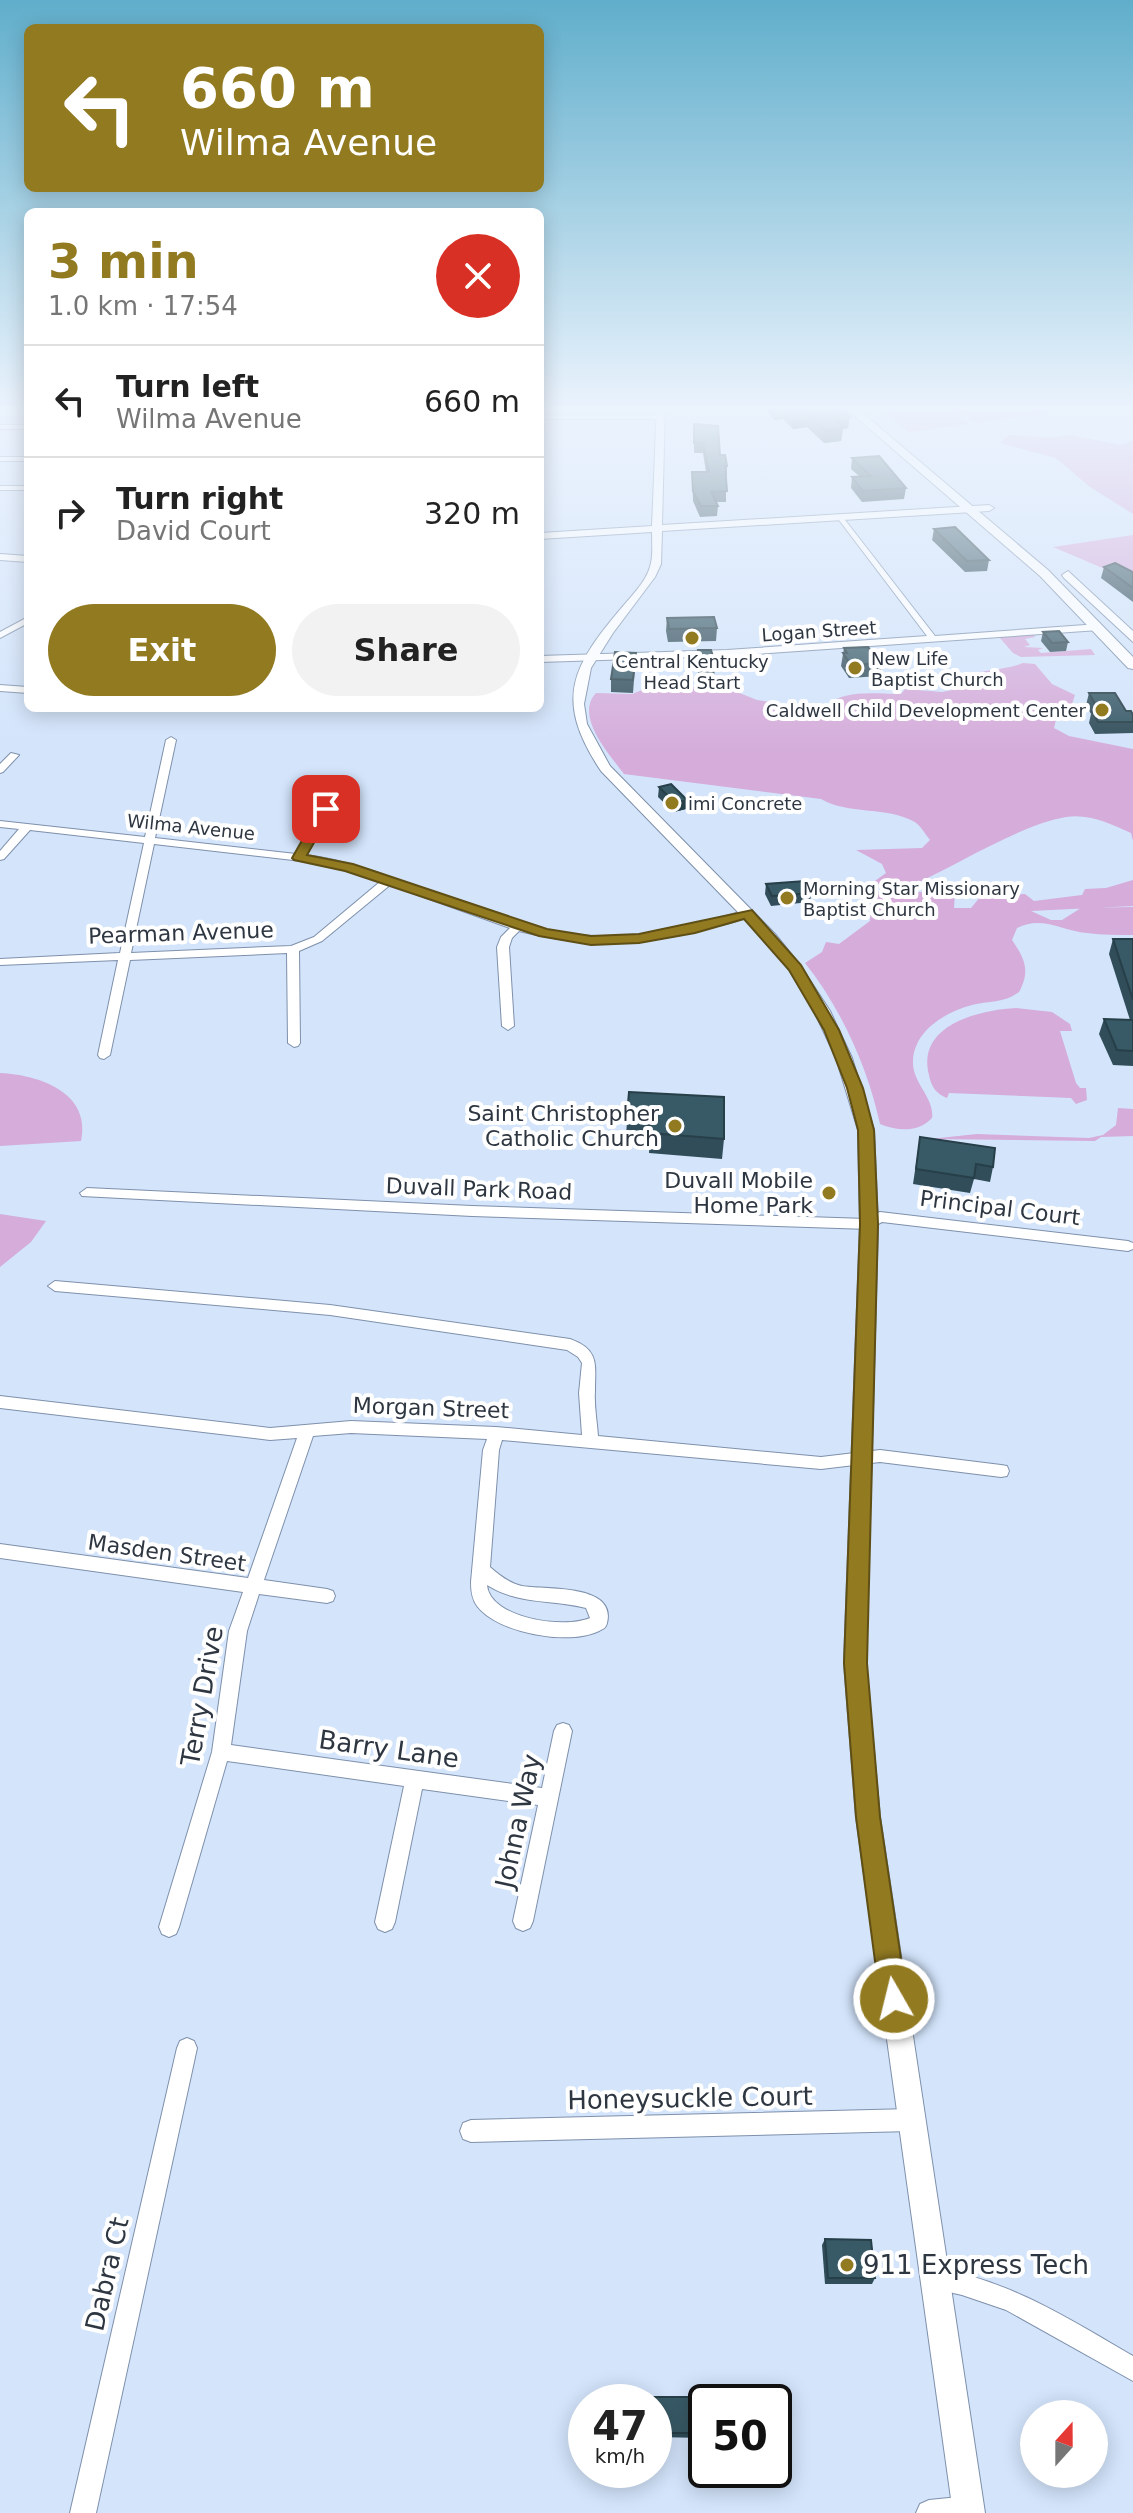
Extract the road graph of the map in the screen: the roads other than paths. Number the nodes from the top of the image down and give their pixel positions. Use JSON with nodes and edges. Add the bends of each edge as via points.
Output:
{"nodes":[{"id":1,"x":659,"y":522,"type":"edge"},
{"id":2,"x":777,"y":522,"type":"edge"},
{"id":3,"x":845,"y":522,"type":"edge"},
{"id":4,"x":985,"y":522,"type":"edge"},
{"id":5,"x":659,"y":530,"type":"junction"},
{"id":6,"x":544,"y":536,"type":"edge"},
{"id":7,"x":0,"y":557,"type":"edge"},
{"id":8,"x":24,"y":559,"type":"edge"},
{"id":9,"x":1056,"y":564,"type":"dead end"},
{"id":10,"x":24,"y":622,"type":"edge"},
{"id":11,"x":1099,"y":627,"type":"junction"},
{"id":12,"x":0,"y":635,"type":"edge"},
{"id":13,"x":1133,"y":638,"type":"edge"},
{"id":14,"x":933,"y":639,"type":"junction"},
{"id":15,"x":589,"y":657,"type":"junction"},
{"id":16,"x":544,"y":659,"type":"edge"},
{"id":17,"x":1133,"y":665,"type":"edge"},
{"id":18,"x":0,"y":688,"type":"edge"},
{"id":19,"x":24,"y":690,"type":"edge"},
{"id":20,"x":171,"y":740,"type":"dead end"},
{"id":21,"x":14,"y":755,"type":"dead end"},
{"id":22,"x":0,"y":770,"type":"edge"},
{"id":23,"x":326,"y":793,"type":"dead end"},
{"id":24,"x":0,"y":824,"type":"edge"},
{"id":25,"x":27,"y":827,"type":"junction"},
{"id":26,"x":151,"y":841,"type":"junction"},
{"id":27,"x":0,"y":857,"type":"edge"},
{"id":28,"x":299,"y":858,"type":"junction"},
{"id":29,"x":388,"y":881,"type":"junction"},
{"id":30,"x":747,"y":913,"type":"junction"},
{"id":31,"x":519,"y":925,"type":"junction"},
{"id":32,"x":293,"y":949,"type":"junction"},
{"id":33,"x":128,"y":955,"type":"junction"},
{"id":34,"x":0,"y":962,"type":"edge"},
{"id":35,"x":508,"y":1026,"type":"dead end"},
{"id":36,"x":294,"y":1043,"type":"dead end"},
{"id":37,"x":104,"y":1055,"type":"dead end"},
{"id":38,"x":87,"y":1193,"type":"dead end"},
{"id":39,"x":869,"y":1224,"type":"junction"},
{"id":40,"x":1128,"y":1246,"type":"dead end"},
{"id":41,"x":55,"y":1286,"type":"dead end"},
{"id":42,"x":0,"y":1402,"type":"edge"},
{"id":43,"x":307,"y":1431,"type":"junction"},
{"id":44,"x":496,"y":1433,"type":"junction"},
{"id":45,"x":590,"y":1440,"type":"junction"},
{"id":46,"x":861,"y":1461,"type":"junction"},
{"id":47,"x":1001,"y":1471,"type":"dead end"},
{"id":48,"x":0,"y":1551,"type":"edge"},
{"id":49,"x":481,"y":1570,"type":"junction"},
{"id":50,"x":253,"y":1588,"type":"junction"},
{"id":51,"x":327,"y":1596,"type":"dead end"},
{"id":52,"x":563,"y":1731,"type":"dead end"},
{"id":53,"x":221,"y":1752,"type":"junction"},
{"id":54,"x":415,"y":1780,"type":"junction"},
{"id":55,"x":550,"y":1798,"type":"junction"},
{"id":56,"x":523,"y":1921,"type":"dead end"},
{"id":57,"x":385,"y":1922,"type":"dead end"},
{"id":58,"x":169,"y":1927,"type":"dead end"},
{"id":59,"x":187,"y":2048,"type":"dead end"},
{"id":60,"x":911,"y":2120,"type":"junction"},
{"id":61,"x":471,"y":2131,"type":"dead end"},
{"id":62,"x":935,"y":2279,"type":"junction"},
{"id":63,"x":1133,"y":2369,"type":"edge"},
{"id":64,"x":969,"y":2511,"type":"edge"},
{"id":65,"x":83,"y":2513,"type":"edge"},
{"id":66,"x":929,"y":2513,"type":"edge"}],
"edges":[{"from":1,"to":5,"type":"main road"},
{"from":2,"to":5,"type":"main road"},
{"from":3,"to":14,"type":"street"},
{"from":4,"to":11,"type":"highway"},
{"from":5,"to":6,"type":"main road"},
{"from":5,"to":15,"type":"main road","via":[[653,570]]},
{"from":7,"to":8,"type":"main road"},
{"from":9,"to":13,"type":"highway"},
{"from":10,"to":12,"type":"street"},
{"from":11,"to":14,"type":"street","name":"Logan Street"},
{"from":11,"to":17,"type":"highway"},
{"from":14,"to":15,"type":"street","name":"Logan Street"},
{"from":15,"to":16,"type":"street","name":"Logan Street"},
{"from":15,"to":30,"type":"main road","via":[[576,705],[589,745],[628,795]]},
{"from":18,"to":19,"type":"street"},
{"from":20,"to":26,"type":"street"},
{"from":21,"to":22,"type":"street"},
{"from":23,"to":28,"type":"street","via":[[328,806]]},
{"from":24,"to":25,"type":"street","name":"Wilma Avenue"},
{"from":25,"to":26,"type":"street","name":"Wilma Avenue"},
{"from":25,"to":27,"type":"street"},
{"from":26,"to":28,"type":"street","name":"Wilma Avenue"},
{"from":26,"to":33,"type":"street"},
{"from":28,"to":29,"type":"street","name":"Wilma Avenue"},
{"from":29,"to":31,"type":"street","name":"Wilma Avenue"},
{"from":29,"to":32,"type":"street","name":"Pearman Avenue","via":[[318,939]]},
{"from":30,"to":31,"type":"street","name":"Wilma Avenue","via":[[668,934],[615,941],[575,939]]},
{"from":30,"to":39,"type":"main road","via":[[795,968],[844,1058],[866,1130]]},
{"from":31,"to":35,"type":"street","via":[[503,947]]},
{"from":32,"to":33,"type":"street","name":"Pearman Avenue"},
{"from":32,"to":36,"type":"street"},
{"from":33,"to":34,"type":"street","name":"Pearman Avenue"},
{"from":33,"to":37,"type":"street"},
{"from":38,"to":39,"type":"street","name":"Duvall Park Road"},
{"from":39,"to":40,"type":"street","name":"Principal Court","via":[[880,1217]]},
{"from":39,"to":46,"type":"main road"},
{"from":41,"to":45,"type":"street","via":[[330,1310],[570,1345],[589,1363]]},
{"from":42,"to":43,"type":"street","name":"Morgan Street","via":[[270,1434]]},
{"from":43,"to":44,"type":"street","name":"Morgan Street","via":[[351,1427]]},
{"from":43,"to":50,"type":"street","name":"Terry Drive"},
{"from":44,"to":45,"type":"street","name":"Morgan Street"},
{"from":44,"to":49,"type":"street"},
{"from":45,"to":46,"type":"street","name":"Morgan Street","via":[[821,1463]]},
{"from":46,"to":47,"type":"street","name":"Morgan Street","via":[[905,1458]]},
{"from":46,"to":60,"type":"main road","via":[[858,1726]]},
{"from":48,"to":50,"type":"street","name":"Masden Street"},
{"from":49,"to":49,"type":"street","via":[[479,1590],[492,1611],[570,1632],[599,1622],[591,1602],[516,1593],[499,1587]]},
{"from":50,"to":51,"type":"street","name":"Masden Street"},
{"from":50,"to":53,"type":"street","name":"Terry Drive","via":[[234,1644]]},
{"from":52,"to":55,"type":"street","name":"Johna Way"},
{"from":53,"to":54,"type":"street","name":"Barry Lane"},
{"from":53,"to":58,"type":"street","name":"Terry Drive"},
{"from":54,"to":55,"type":"street","name":"Barry Lane"},
{"from":54,"to":57,"type":"street"},
{"from":55,"to":56,"type":"street","name":"Johna Way"},
{"from":59,"to":65,"type":"street","name":"Dabra Ct"},
{"from":60,"to":61,"type":"street","name":"Honeysuckle Court"},
{"from":60,"to":62,"type":"main road"},
{"from":62,"to":63,"type":"street","via":[[965,2282],[1001,2295]]},
{"from":62,"to":64,"type":"main road"},
{"from":64,"to":66,"type":"street"}]}
